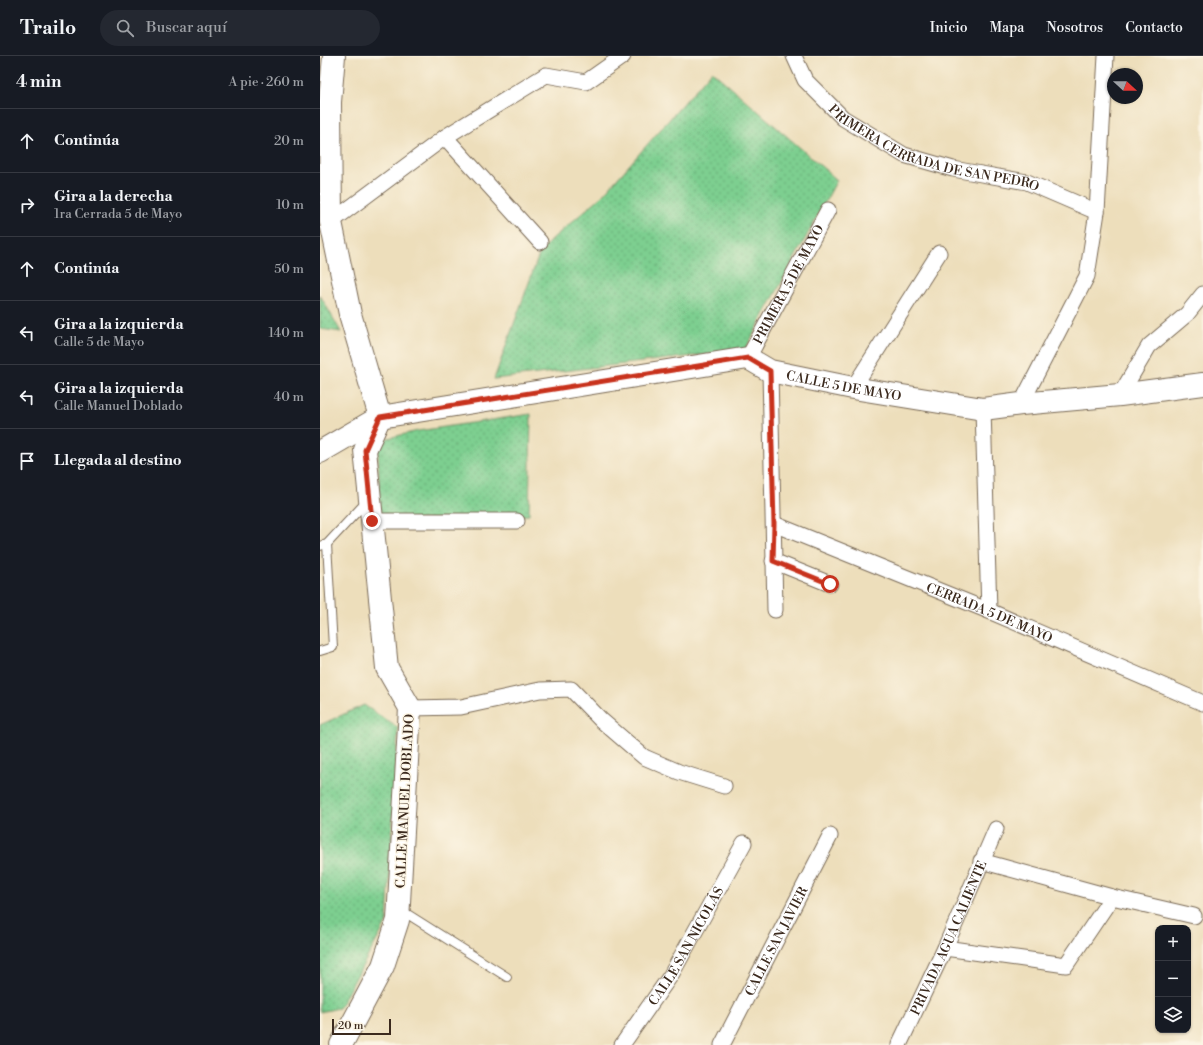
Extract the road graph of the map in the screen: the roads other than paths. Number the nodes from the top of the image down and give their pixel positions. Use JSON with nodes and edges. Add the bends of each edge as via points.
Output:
{"nodes":[{"id":1,"x":334,"y":56,"type":"edge"},
{"id":2,"x":622,"y":56,"type":"edge"},
{"id":3,"x":794,"y":56,"type":"edge"},
{"id":4,"x":1106,"y":56,"type":"edge"},
{"id":5,"x":445,"y":138,"type":"junction"},
{"id":6,"x":828,"y":210,"type":"dead end"},
{"id":7,"x":1097,"y":212,"type":"junction"},
{"id":8,"x":331,"y":222,"type":"junction"},
{"id":9,"x":540,"y":242,"type":"dead end"},
{"id":10,"x":939,"y":253,"type":"dead end"},
{"id":11,"x":1203,"y":294,"type":"edge"},
{"id":12,"x":748,"y":358,"type":"junction"},
{"id":13,"x":770,"y":371,"type":"junction"},
{"id":14,"x":1203,"y":384,"type":"edge"},
{"id":15,"x":853,"y":388,"type":"junction"},
{"id":16,"x":1120,"y":395,"type":"junction"},
{"id":17,"x":1021,"y":404,"type":"junction"},
{"id":18,"x":983,"y":410,"type":"junction"},
{"id":19,"x":380,"y":417,"type":"junction"},
{"id":20,"x":320,"y":452,"type":"edge"},
{"id":21,"x":370,"y":498,"type":"junction"},
{"id":22,"x":372,"y":521,"type":"junction"},
{"id":23,"x":517,"y":521,"type":"dead end"},
{"id":24,"x":774,"y":524,"type":"junction"},
{"id":25,"x":323,"y":545,"type":"edge"},
{"id":26,"x":773,"y":561,"type":"junction"},
{"id":27,"x":830,"y":584,"type":"dead end"},
{"id":28,"x":775,"y":610,"type":"dead end"},
{"id":29,"x":989,"y":611,"type":"junction"},
{"id":30,"x":320,"y":651,"type":"edge"},
{"id":31,"x":1203,"y":703,"type":"edge"},
{"id":32,"x":410,"y":708,"type":"junction"},
{"id":33,"x":724,"y":786,"type":"dead end"},
{"id":34,"x":996,"y":830,"type":"dead end"},
{"id":35,"x":830,"y":836,"type":"dead end"},
{"id":36,"x":744,"y":843,"type":"dead end"},
{"id":37,"x":982,"y":861,"type":"junction"},
{"id":38,"x":1112,"y":897,"type":"junction"},
{"id":39,"x":398,"y":908,"type":"junction"},
{"id":40,"x":1194,"y":916,"type":"dead end"},
{"id":41,"x":945,"y":948,"type":"junction"},
{"id":42,"x":507,"y":977,"type":"dead end"},
{"id":43,"x":341,"y":1045,"type":"edge"},
{"id":44,"x":622,"y":1045,"type":"edge"},
{"id":45,"x":722,"y":1045,"type":"edge"},
{"id":46,"x":899,"y":1045,"type":"edge"}],
"edges":[{"from":1,"to":8,"type":"street","via":[[330,102]]},
{"from":2,"to":5,"type":"street","via":[[586,82],[546,75]]},
{"from":3,"to":7,"type":"street","name":"PRIMERA CERRADA DE SAN PEDRO","via":[[805,80],[843,118],[904,154],[953,169],[1027,182]]},
{"from":4,"to":7,"type":"street"},
{"from":5,"to":8,"type":"street"},
{"from":5,"to":9,"type":"street"},
{"from":6,"to":12,"type":"street","name":"PRIMERA 5 DE MAYO"},
{"from":7,"to":17,"type":"street","via":[[1087,276]]},
{"from":8,"to":19,"type":"street","via":[[350,314]]},
{"from":10,"to":15,"type":"street"},
{"from":11,"to":16,"type":"street","via":[[1187,314],[1149,346]]},
{"from":12,"to":13,"type":"street","name":"CALLE 5 DE MAYO"},
{"from":12,"to":19,"type":"street"},
{"from":13,"to":15,"type":"street","name":"CALLE 5 DE MAYO"},
{"from":13,"to":24,"type":"street"},
{"from":14,"to":16,"type":"street","name":"CALLE 5 DE MAYO"},
{"from":15,"to":18,"type":"street","name":"CALLE 5 DE MAYO"},
{"from":16,"to":17,"type":"street","name":"CALLE 5 DE MAYO"},
{"from":17,"to":18,"type":"street","name":"CALLE 5 DE MAYO"},
{"from":18,"to":29,"type":"street"},
{"from":19,"to":20,"type":"street"},
{"from":19,"to":21,"type":"street","name":"CALLE MANUEL DOBLADO","via":[[365,450]]},
{"from":21,"to":22,"type":"street","name":"CALLE MANUEL DOBLADO"},
{"from":21,"to":25,"type":"lane"},
{"from":22,"to":23,"type":"street"},
{"from":22,"to":32,"type":"street","name":"CALLE MANUEL DOBLADO","via":[[387,668]]},
{"from":24,"to":26,"type":"street"},
{"from":24,"to":29,"type":"street","name":"CERRADA 5 DE MAYO"},
{"from":25,"to":30,"type":"lane","via":[[333,647]]},
{"from":26,"to":27,"type":"street"},
{"from":26,"to":28,"type":"street"},
{"from":29,"to":31,"type":"street","name":"CERRADA 5 DE MAYO"},
{"from":32,"to":33,"type":"street","via":[[461,707],[540,690],[571,689],[601,720],[644,757],[679,772]]},
{"from":32,"to":39,"type":"street","name":"CALLE MANUEL DOBLADO"},
{"from":34,"to":37,"type":"street","name":"PRIVADA AGUA CALIENTE"},
{"from":35,"to":45,"type":"street","name":"CALLE SAN JAVIER"},
{"from":36,"to":44,"type":"street","name":"CALLE SAN NICOLÁS","via":[[671,975]]},
{"from":37,"to":38,"type":"street"},
{"from":37,"to":41,"type":"street","name":"PRIVADA AGUA CALIENTE"},
{"from":38,"to":40,"type":"street"},
{"from":38,"to":41,"type":"street","via":[[1066,965]]},
{"from":39,"to":42,"type":"lane"},
{"from":39,"to":43,"type":"street","name":"CALLE MANUEL DOBLADO","via":[[398,920],[383,966]]},
{"from":41,"to":46,"type":"street","name":"PRIVADA AGUA CALIENTE"}]}
